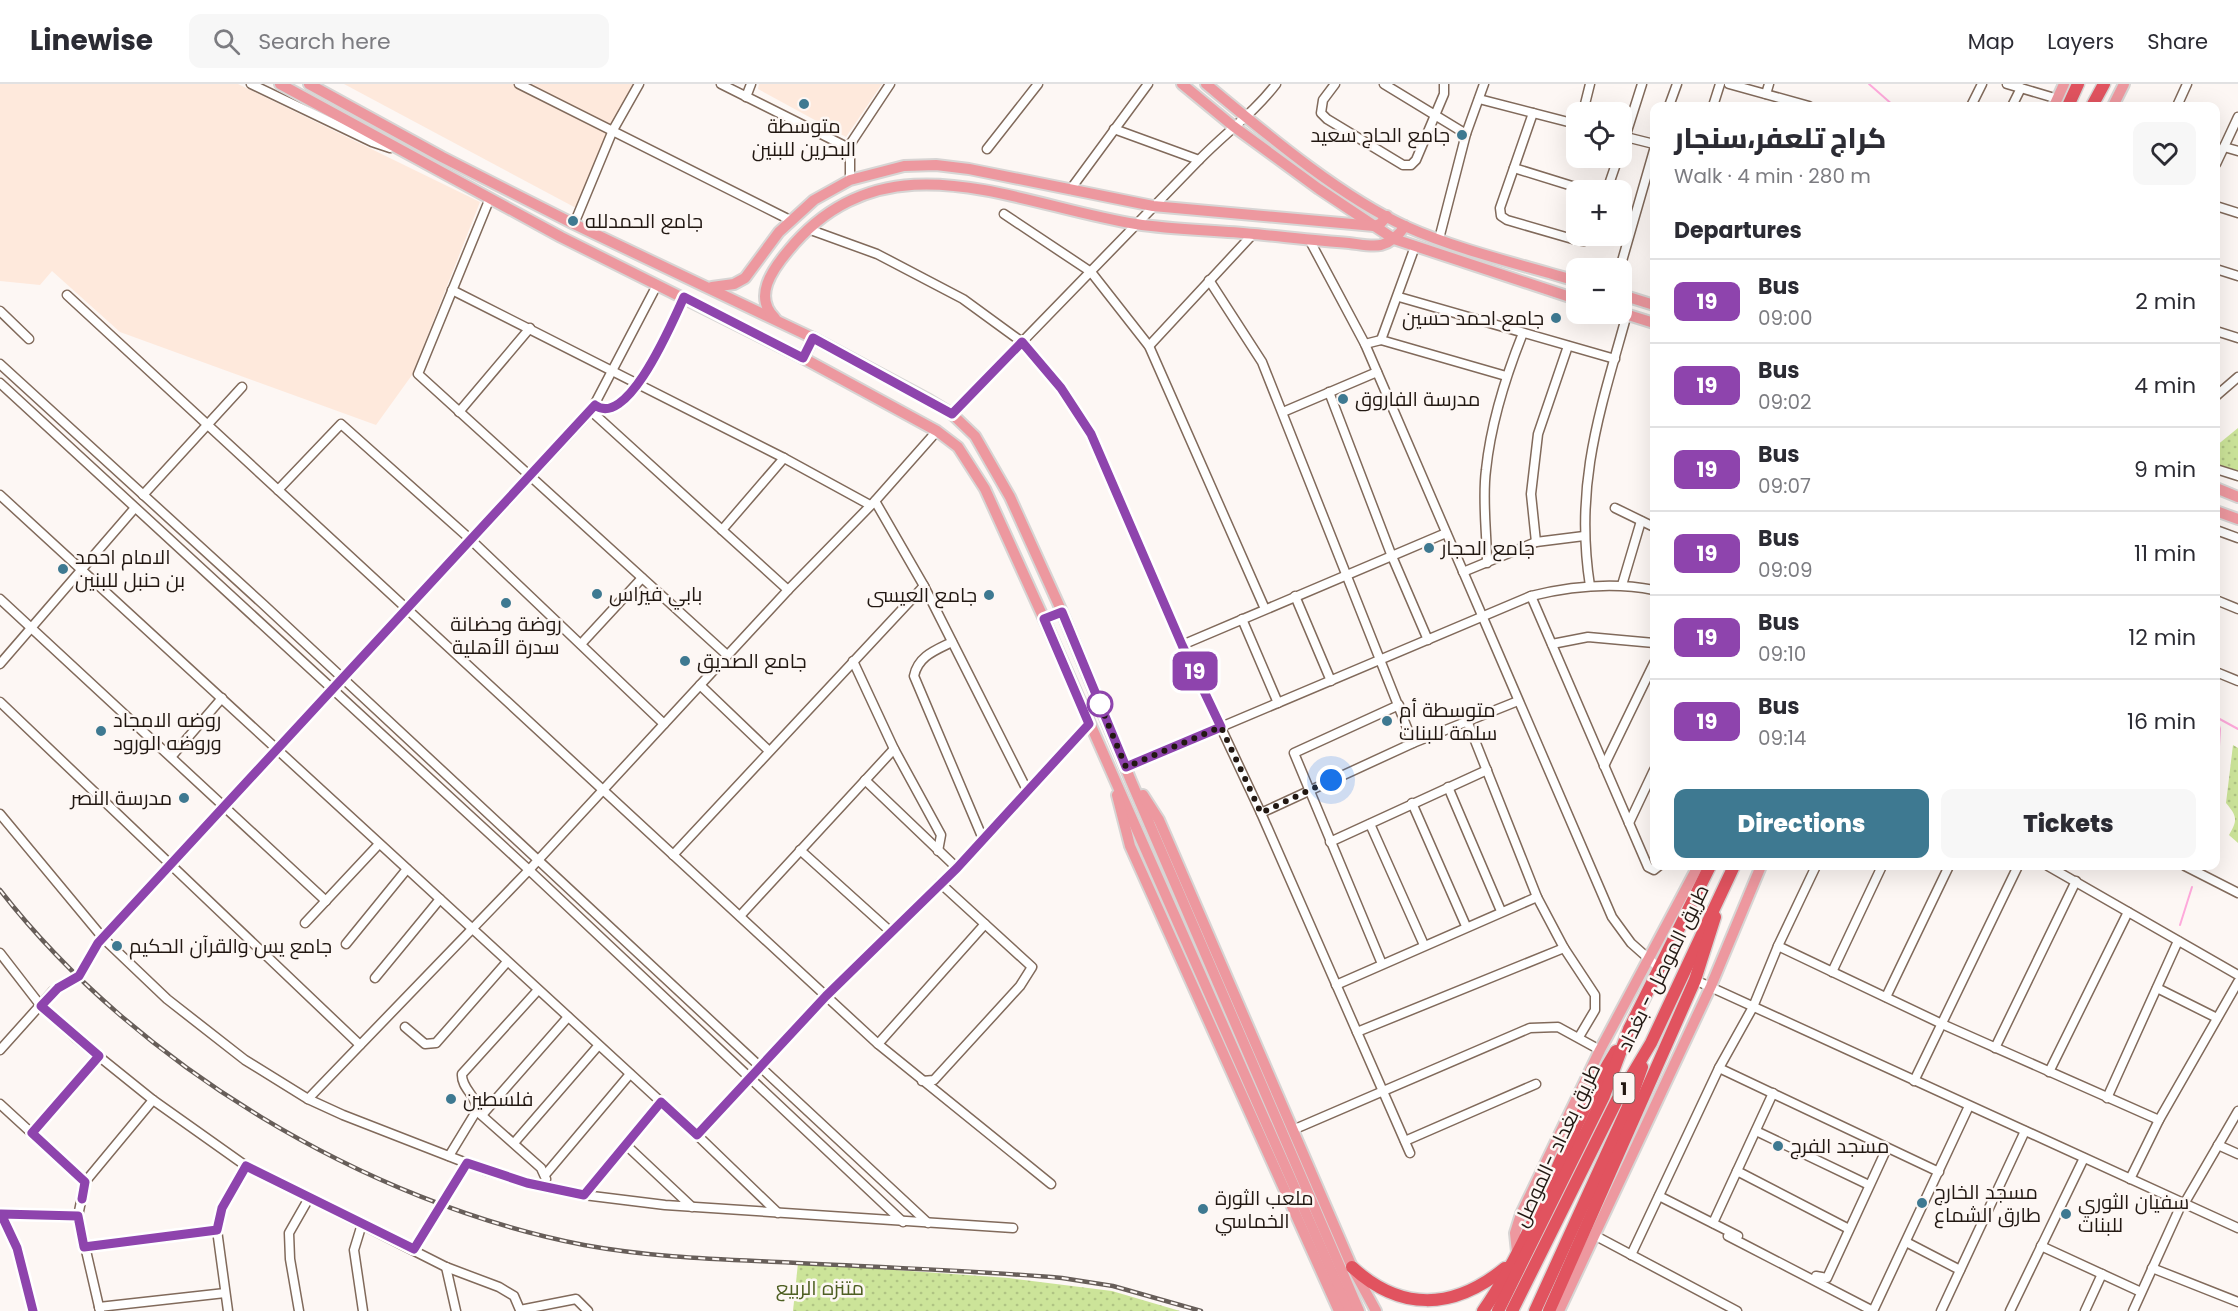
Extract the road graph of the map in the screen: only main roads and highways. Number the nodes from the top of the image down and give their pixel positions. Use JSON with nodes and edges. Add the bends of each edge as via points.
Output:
{"nodes":[{"id":1,"x":280,"y":84,"type":"edge"},
{"id":2,"x":1182,"y":84,"type":"edge"},
{"id":3,"x":1206,"y":84,"type":"edge"},
{"id":4,"x":2064,"y":84,"type":"edge"},
{"id":5,"x":2078,"y":84,"type":"edge"},
{"id":6,"x":2104,"y":84,"type":"edge"},
{"id":7,"x":2124,"y":84,"type":"edge"},
{"id":8,"x":316,"y":86,"type":"edge"},
{"id":9,"x":2060,"y":102,"type":"edge"},
{"id":10,"x":2062,"y":102,"type":"edge"},
{"id":11,"x":2094,"y":102,"type":"edge"},
{"id":12,"x":2115,"y":102,"type":"edge"},
{"id":13,"x":883,"y":170,"type":"junction"},
{"id":14,"x":889,"y":187,"type":"junction"},
{"id":15,"x":1387,"y":216,"type":"junction"},
{"id":16,"x":1374,"y":226,"type":"junction"},
{"id":17,"x":1405,"y":226,"type":"junction"},
{"id":18,"x":1394,"y":239,"type":"junction"},
{"id":19,"x":1566,"y":278,"type":"edge"},
{"id":20,"x":707,"y":287,"type":"junction"},
{"id":21,"x":1566,"y":296,"type":"edge"},
{"id":22,"x":1632,"y":298,"type":"edge"},
{"id":23,"x":1650,"y":304,"type":"edge"},
{"id":24,"x":1632,"y":316,"type":"edge"},
{"id":25,"x":777,"y":321,"type":"junction"},
{"id":26,"x":1650,"y":322,"type":"edge"},
{"id":27,"x":813,"y":338,"type":"junction"},
{"id":28,"x":803,"y":358,"type":"junction"},
{"id":29,"x":2220,"y":489,"type":"edge"},
{"id":30,"x":2238,"y":496,"type":"edge"},
{"id":31,"x":2220,"y":512,"type":"edge"},
{"id":32,"x":2238,"y":519,"type":"edge"},
{"id":33,"x":1062,"y":612,"type":"junction"},
{"id":34,"x":1044,"y":619,"type":"junction"},
{"id":35,"x":1131,"y":781,"type":"junction"},
{"id":36,"x":1116,"y":786,"type":"junction"},
{"id":37,"x":1696,"y":870,"type":"edge"},
{"id":38,"x":1708,"y":870,"type":"edge"},
{"id":39,"x":1732,"y":870,"type":"edge"},
{"id":40,"x":1759,"y":870,"type":"edge"},
{"id":41,"x":1725,"y":885,"type":"junction"},
{"id":42,"x":1629,"y":1029,"type":"junction"},
{"id":43,"x":1651,"y":1043,"type":"junction"},
{"id":44,"x":1514,"y":1258,"type":"junction"},
{"id":45,"x":1352,"y":1266,"type":"junction"},
{"id":46,"x":1339,"y":1311,"type":"edge"},
{"id":47,"x":1349,"y":1311,"type":"edge"},
{"id":48,"x":1359,"y":1311,"type":"edge"},
{"id":49,"x":1376,"y":1311,"type":"edge"},
{"id":50,"x":1483,"y":1311,"type":"edge"},
{"id":51,"x":1498,"y":1311,"type":"edge"},
{"id":52,"x":1512,"y":1311,"type":"edge"},
{"id":53,"x":1535,"y":1311,"type":"edge"},
{"id":54,"x":1549,"y":1311,"type":"edge"},
{"id":55,"x":1559,"y":1311,"type":"edge"}],
"edges":[{"from":1,"to":28,"type":"main road","via":[[490,198]]},
{"from":2,"to":16,"type":"main road","via":[[1233,126]]},
{"from":3,"to":15,"type":"main road","via":[[1305,162]]},
{"from":4,"to":9,"type":"main road"},
{"from":5,"to":10,"type":"highway"},
{"from":6,"to":11,"type":"highway"},
{"from":7,"to":12,"type":"main road"},
{"from":8,"to":20,"type":"main road","via":[[442,157]]},
{"from":13,"to":14,"type":"main road"},
{"from":13,"to":16,"type":"main road","via":[[952,166],[1153,206]]},
{"from":13,"to":20,"type":"main road","via":[[850,180],[814,200],[768,244],[745,278],[721,288]]},
{"from":14,"to":18,"type":"main road","via":[[923,182],[953,184],[1136,224],[1376,245]]},
{"from":14,"to":25,"type":"main road","via":[[838,207],[784,255],[768,281],[765,301]]},
{"from":15,"to":16,"type":"main road"},
{"from":15,"to":17,"type":"main road"},
{"from":16,"to":18,"type":"main road"},
{"from":17,"to":18,"type":"main road"},
{"from":17,"to":19,"type":"main road"},
{"from":18,"to":21,"type":"main road"},
{"from":20,"to":25,"type":"main road"},
{"from":22,"to":23,"type":"main road"},
{"from":24,"to":26,"type":"main road"},
{"from":25,"to":27,"type":"main road"},
{"from":27,"to":28,"type":"main road"},
{"from":27,"to":33,"type":"main road","via":[[952,414],[985,450]]},
{"from":28,"to":34,"type":"main road","via":[[937,431],[958,447],[972,465]]},
{"from":29,"to":30,"type":"main road"},
{"from":31,"to":32,"type":"main road"},
{"from":33,"to":34,"type":"main road"},
{"from":33,"to":35,"type":"main road"},
{"from":34,"to":36,"type":"main road"},
{"from":35,"to":45,"type":"main road","via":[[1159,820]]},
{"from":35,"to":48,"type":"main road"},
{"from":36,"to":46,"type":"main road","via":[[1130,846]]},
{"from":36,"to":47,"type":"main road"},
{"from":37,"to":44,"type":"main road","via":[[1647,957],[1518,1220]]},
{"from":38,"to":42,"type":"highway","name":"طريق بغداد -الموصل","number":"1"},
{"from":39,"to":41,"type":"highway","name":"طريق الموصل - بغداد","number":"1"},
{"from":40,"to":55,"type":"main road","via":[[1711,986]]},
{"from":41,"to":43,"type":"highway","name":"طريق الموصل - بغداد","number":"1"},
{"from":41,"to":54,"type":"highway","via":[[1695,980]]},
{"from":42,"to":44,"type":"highway","via":[[1592,1092]]},
{"from":42,"to":51,"type":"highway","name":"طريق بغداد -الموصل","number":"1","via":[[1604,1096]]},
{"from":43,"to":52,"type":"highway","name":"طريق الموصل - بغداد","number":"1","via":[[1617,1100]]},
{"from":43,"to":53,"type":"highway","via":[[1627,1109]]},
{"from":44,"to":45,"type":"highway","via":[[1462,1298],[1426,1306],[1385,1298]]},
{"from":44,"to":50,"type":"highway"},
{"from":45,"to":49,"type":"main road"}]}
